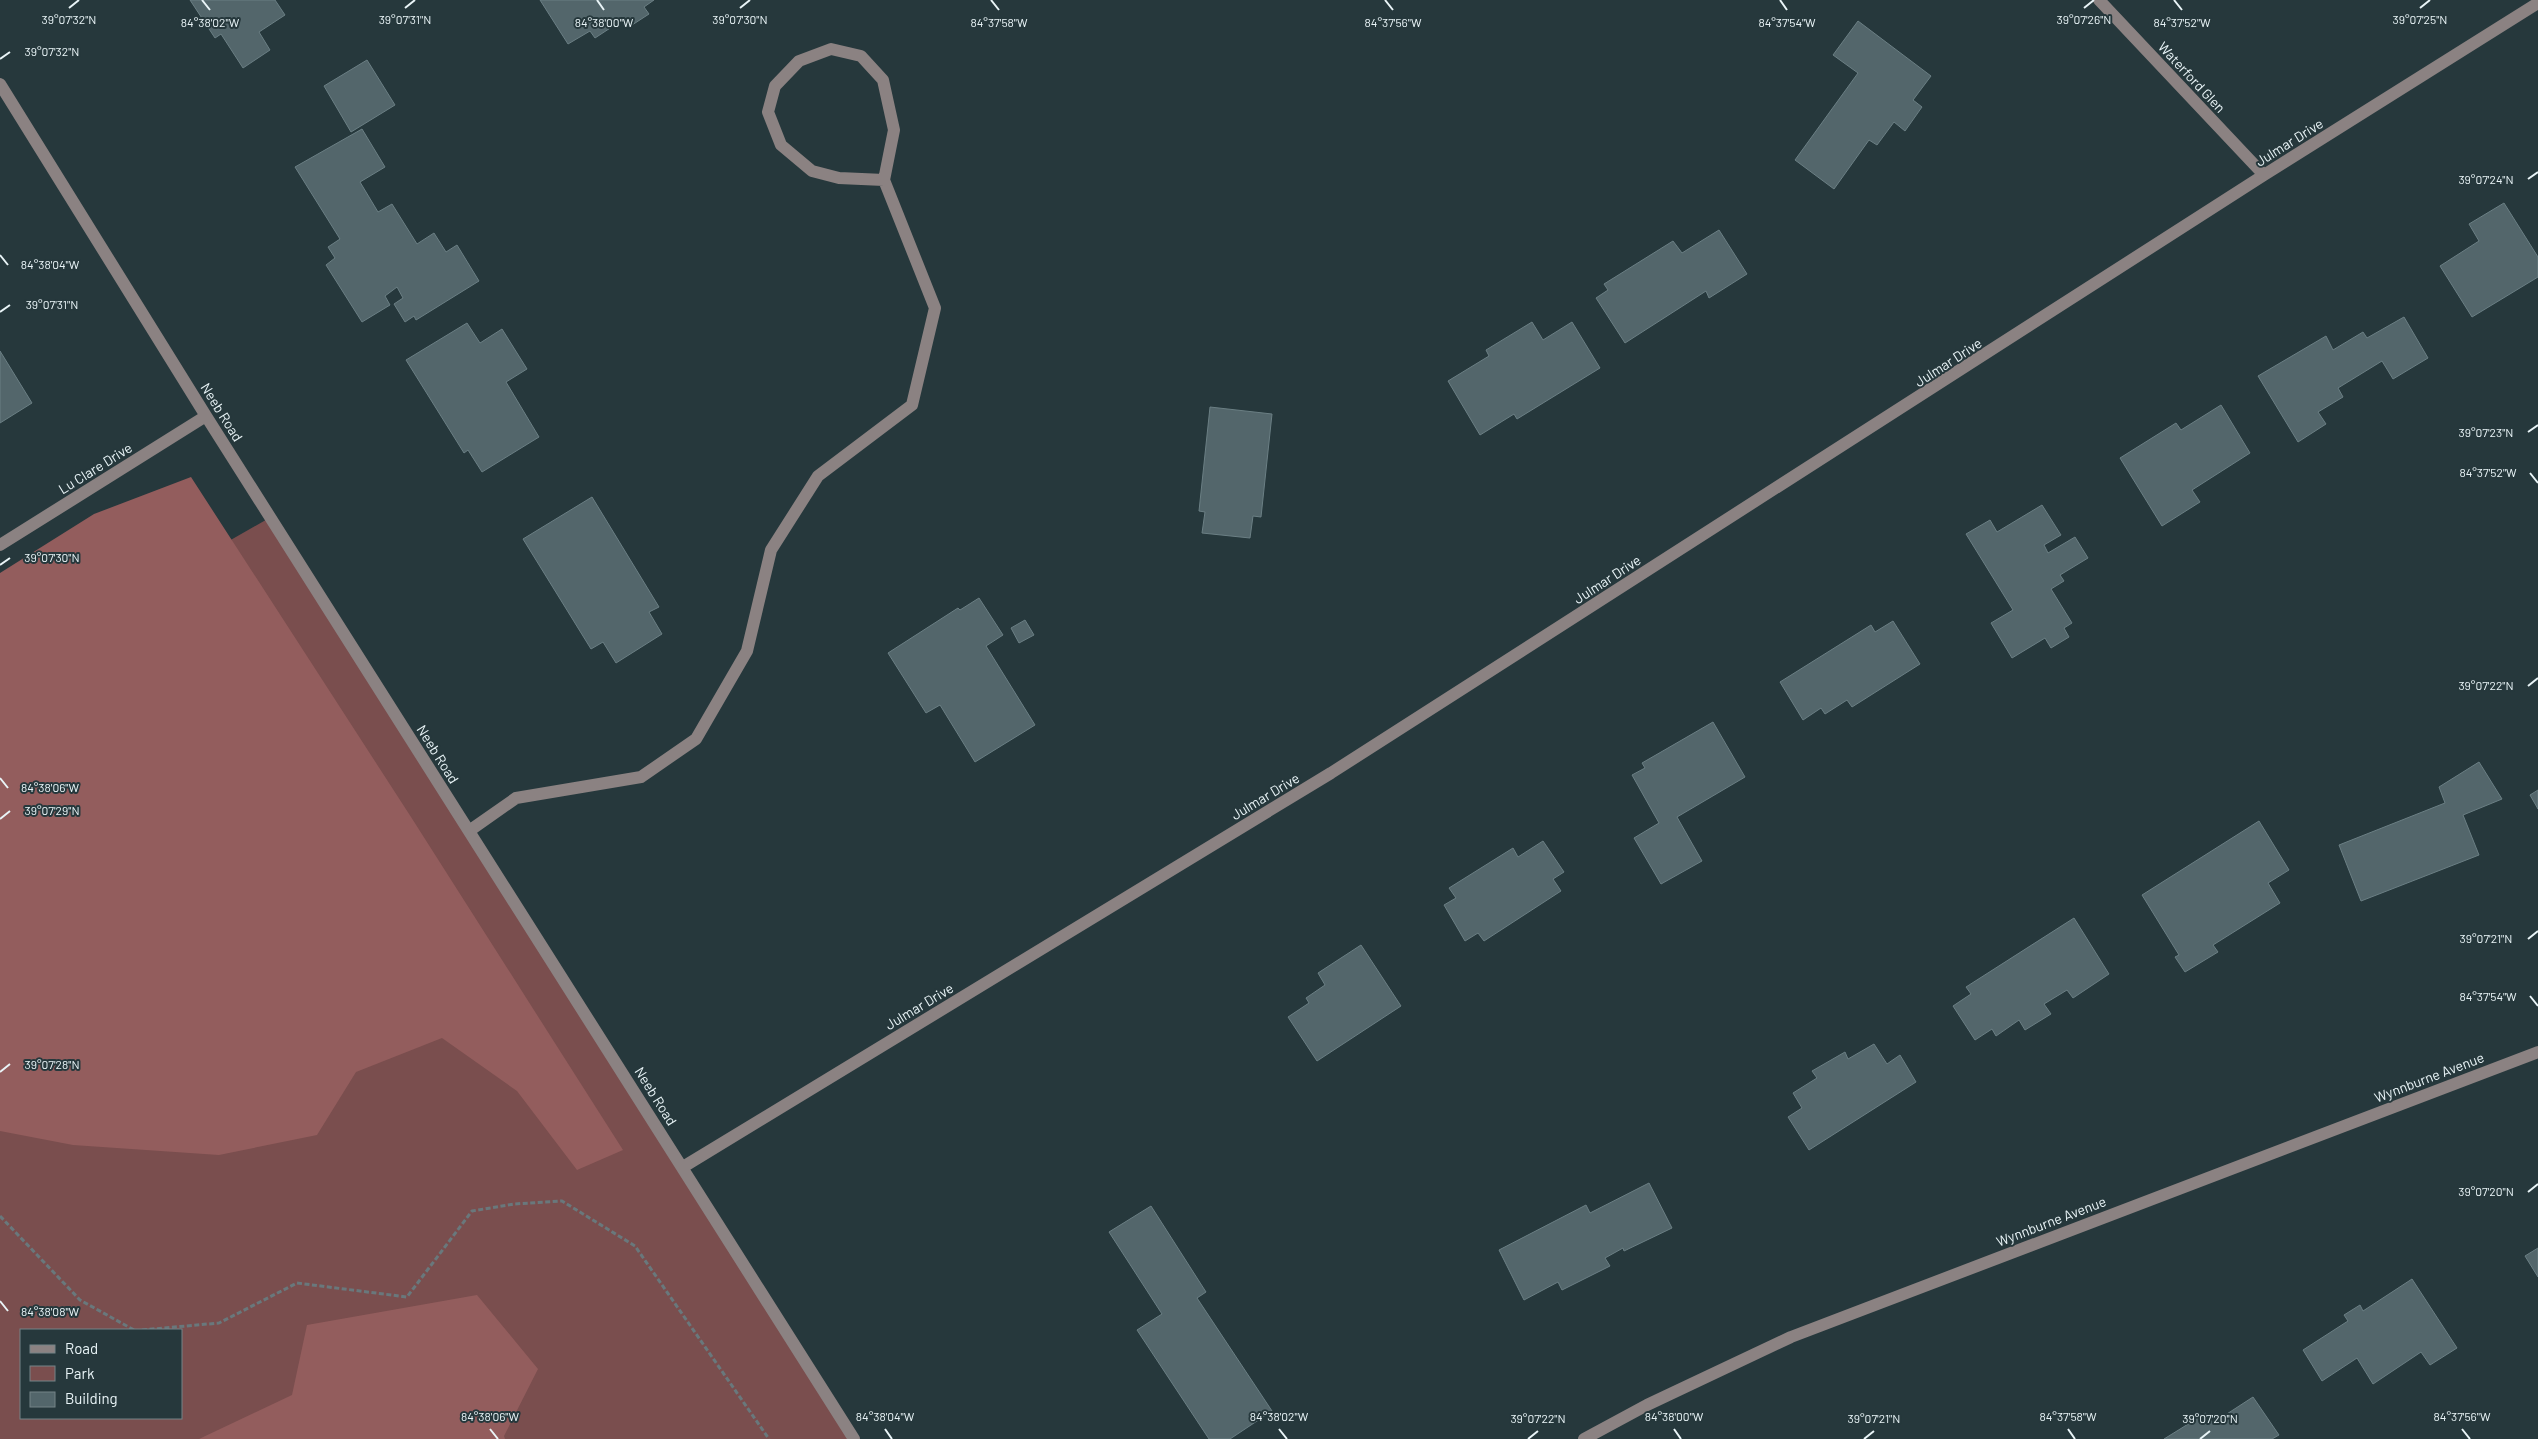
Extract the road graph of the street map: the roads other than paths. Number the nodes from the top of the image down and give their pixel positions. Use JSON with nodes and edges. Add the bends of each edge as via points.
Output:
{"nodes":[{"id":1,"x":2099,"y":0,"type":"edge"},
{"id":2,"x":2538,"y":3,"type":"edge"},
{"id":3,"x":0,"y":84,"type":"edge"},
{"id":4,"x":2264,"y":175,"type":"junction"},
{"id":5,"x":884,"y":180,"type":"junction"},
{"id":6,"x":206,"y":416,"type":"junction"},
{"id":7,"x":0,"y":545,"type":"edge"},
{"id":8,"x":469,"y":831,"type":"junction"},
{"id":9,"x":2538,"y":1052,"type":"edge"},
{"id":10,"x":683,"y":1167,"type":"junction"},
{"id":11,"x":854,"y":1439,"type":"edge"},
{"id":12,"x":1584,"y":1439,"type":"edge"}],
"edges":[{"from":1,"to":4,"type":"street","name":"Waterford Glen"},
{"from":2,"to":4,"type":"street","name":"Julmar Drive"},
{"from":3,"to":6,"type":"street","name":"Neeb Road"},
{"from":4,"to":10,"type":"street","name":"Julmar Drive","via":[[1331,773]]},
{"from":5,"to":5,"type":"street","via":[[839,178],[812,170],[781,145],[768,112],[775,86],[798,61],[831,49],[861,56],[883,80],[894,130]]},
{"from":5,"to":8,"type":"street","via":[[935,308],[912,405],[818,476],[771,550],[748,651],[696,739],[641,777],[516,798]]},
{"from":6,"to":7,"type":"street","name":"Lu Clare Drive"},
{"from":6,"to":8,"type":"street","name":"Neeb Road"},
{"from":8,"to":10,"type":"street","name":"Neeb Road"},
{"from":9,"to":12,"type":"street","name":"Wynnburne Avenue","via":[[1791,1337],[1646,1405]]},
{"from":10,"to":11,"type":"street","name":"Neeb Road"}]}
